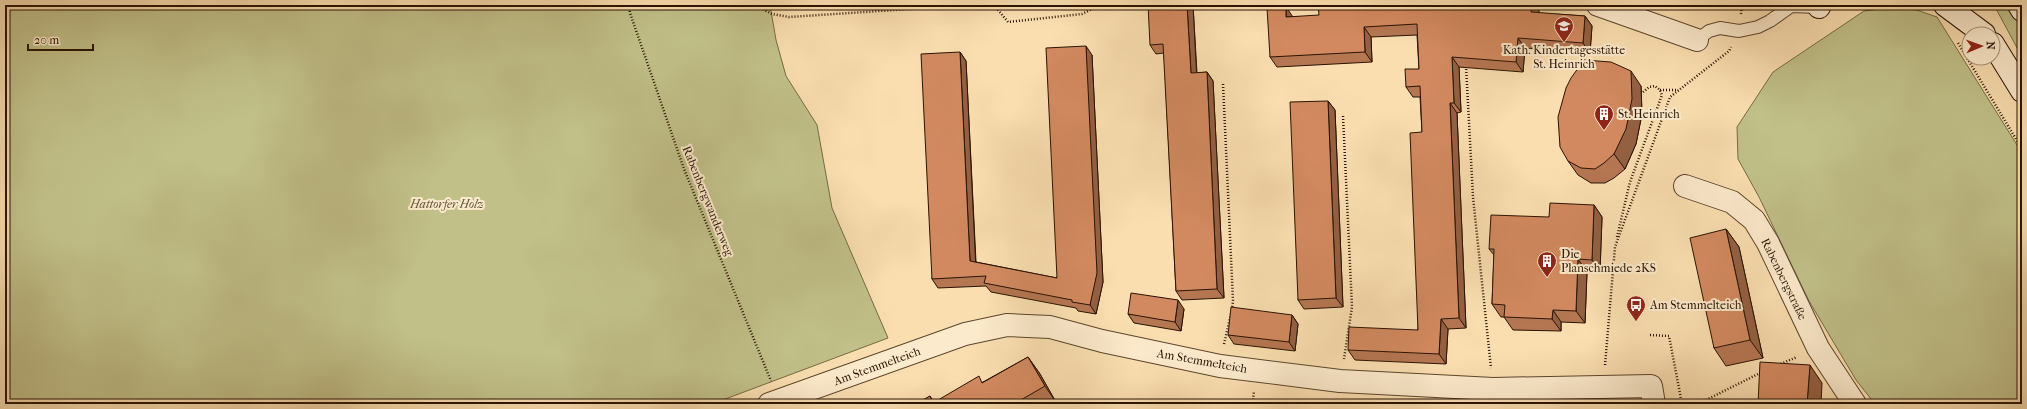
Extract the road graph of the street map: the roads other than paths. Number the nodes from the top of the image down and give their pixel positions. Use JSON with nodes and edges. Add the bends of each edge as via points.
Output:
{"nodes":[{"id":1,"x":1598,"y":5,"type":"edge"},
{"id":2,"x":1945,"y":5,"type":"edge"},
{"id":3,"x":1972,"y":5,"type":"edge"},
{"id":4,"x":2019,"y":5,"type":"edge"},
{"id":5,"x":1820,"y":6,"type":"edge"},
{"id":6,"x":2022,"y":10,"type":"edge"},
{"id":7,"x":1973,"y":26,"type":"edge"},
{"id":8,"x":1983,"y":26,"type":"edge"},
{"id":9,"x":1697,"y":40,"type":"joint"},
{"id":10,"x":2001,"y":57,"type":"edge"},
{"id":11,"x":2022,"y":91,"type":"edge"},
{"id":12,"x":1685,"y":186,"type":"dead end"},
{"id":13,"x":1652,"y":395,"type":"edge"},
{"id":14,"x":774,"y":402,"type":"edge"},
{"id":15,"x":1855,"y":404,"type":"edge"}],
"edges":[{"from":1,"to":9,"type":"street"},
{"from":2,"to":7,"type":"street"},
{"from":3,"to":8,"type":"street"},
{"from":4,"to":6,"type":"street"},
{"from":5,"to":9,"type":"lane","via":[[1791,6],[1758,27],[1739,31],[1720,28],[1709,31]]},
{"from":10,"to":11,"type":"street"},
{"from":12,"to":15,"type":"street","name":"Rabenbergstraße","via":[[1732,202],[1754,220],[1768,243],[1818,348]]},
{"from":13,"to":14,"type":"street","name":"Am Stemmelteich","via":[[1603,387],[1493,390],[1340,381],[1220,366],[1102,341],[1050,327],[1007,325],[965,334]]}]}
